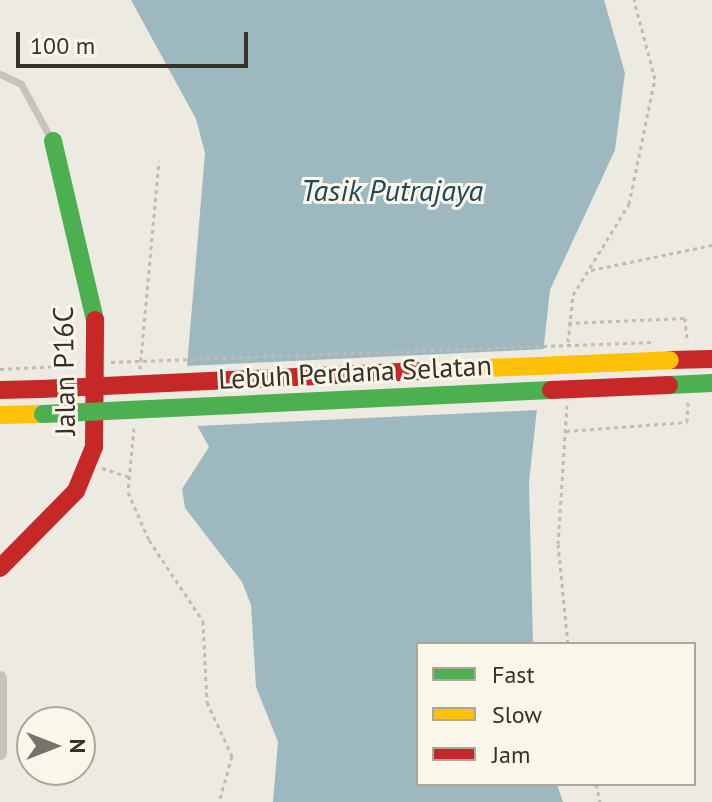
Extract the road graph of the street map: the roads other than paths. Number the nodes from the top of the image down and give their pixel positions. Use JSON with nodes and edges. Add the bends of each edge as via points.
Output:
{"nodes":[{"id":1,"x":0,"y":74,"type":"edge"},
{"id":2,"x":53,"y":141,"type":"joint"},
{"id":3,"x":712,"y":359,"type":"edge"},
{"id":4,"x":712,"y":383,"type":"edge"},
{"id":5,"x":0,"y":390,"type":"edge"},
{"id":6,"x":0,"y":415,"type":"edge"},
{"id":7,"x":0,"y":568,"type":"edge"},
{"id":8,"x":0,"y":678,"type":"edge"},
{"id":9,"x":0,"y":753,"type":"edge"}],
"edges":[{"from":1,"to":2,"type":"lane","via":[[21,84]]},
{"from":2,"to":7,"type":"main road","name":"Jalan P16C","via":[[82,246],[95,363],[91,463],[76,491]]},
{"from":3,"to":5,"type":"main road","name":"Lebuh Perdana Selatan","bridge":true},
{"from":4,"to":6,"type":"main road","name":"Lebuh Perdana Selatan","bridge":true},
{"from":8,"to":9,"type":"street"}]}
